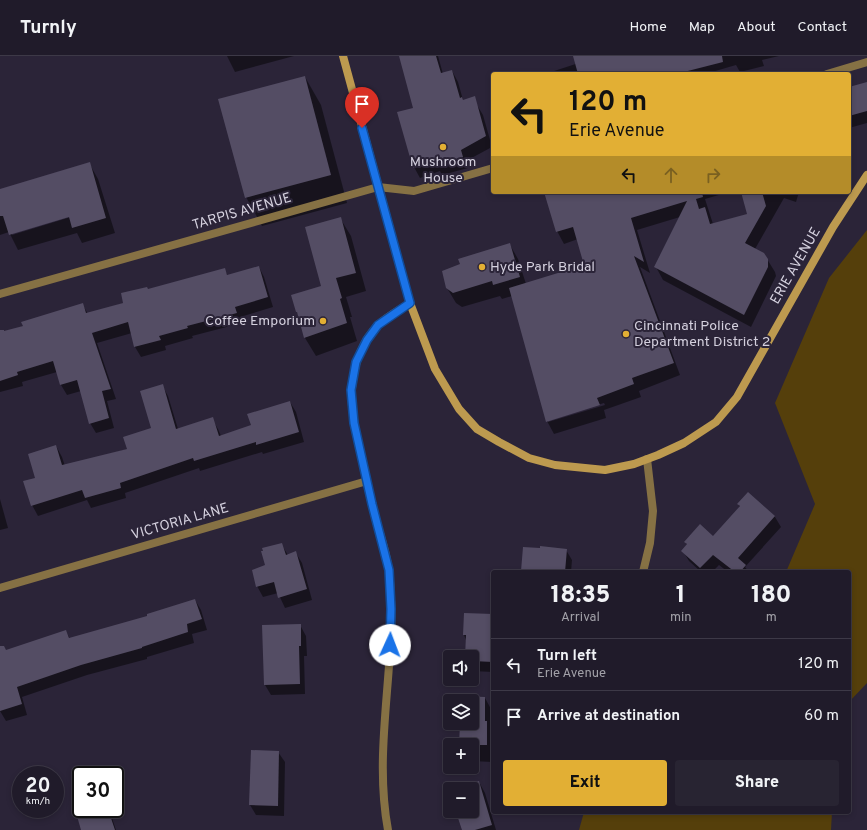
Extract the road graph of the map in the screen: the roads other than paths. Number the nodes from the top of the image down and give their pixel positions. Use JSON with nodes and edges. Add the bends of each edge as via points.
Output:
{"nodes":[{"id":1,"x":343,"y":56,"type":"edge"},
{"id":2,"x":867,"y":62,"type":"edge"},
{"id":3,"x":834,"y":72,"type":"edge"},
{"id":4,"x":491,"y":169,"type":"edge"},
{"id":5,"x":867,"y":175,"type":"edge"},
{"id":6,"x":378,"y":187,"type":"junction"},
{"id":7,"x":0,"y":294,"type":"edge"},
{"id":8,"x":410,"y":303,"type":"junction"},
{"id":9,"x":647,"y":459,"type":"junction"},
{"id":10,"x":368,"y":481,"type":"junction"},
{"id":11,"x":643,"y":570,"type":"edge"},
{"id":12,"x":0,"y":588,"type":"edge"},
{"id":13,"x":388,"y":830,"type":"edge"}],
"edges":[{"from":1,"to":6,"type":"street","name":"ERIE AVENUE"},
{"from":2,"to":3,"type":"street"},
{"from":4,"to":6,"type":"street","name":"TARPIS AVENUE","via":[[414,191]]},
{"from":5,"to":9,"type":"street","name":"ERIE AVENUE","via":[[836,222],[737,397],[716,422],[684,442]]},
{"from":6,"to":7,"type":"street","name":"TARPIS AVENUE"},
{"from":6,"to":8,"type":"street","name":"ERIE AVENUE"},
{"from":8,"to":9,"type":"street","name":"ERIE AVENUE","via":[[438,375],[459,409],[477,429],[529,458],[555,465],[605,470]]},
{"from":8,"to":10,"type":"street","via":[[378,325],[356,362],[351,390],[354,423]]},
{"from":9,"to":11,"type":"street","via":[[653,511],[650,543]]},
{"from":10,"to":12,"type":"street","name":"VICTORIA LANE"},
{"from":10,"to":13,"type":"street","via":[[389,570],[390,645],[382,760]]}]}
